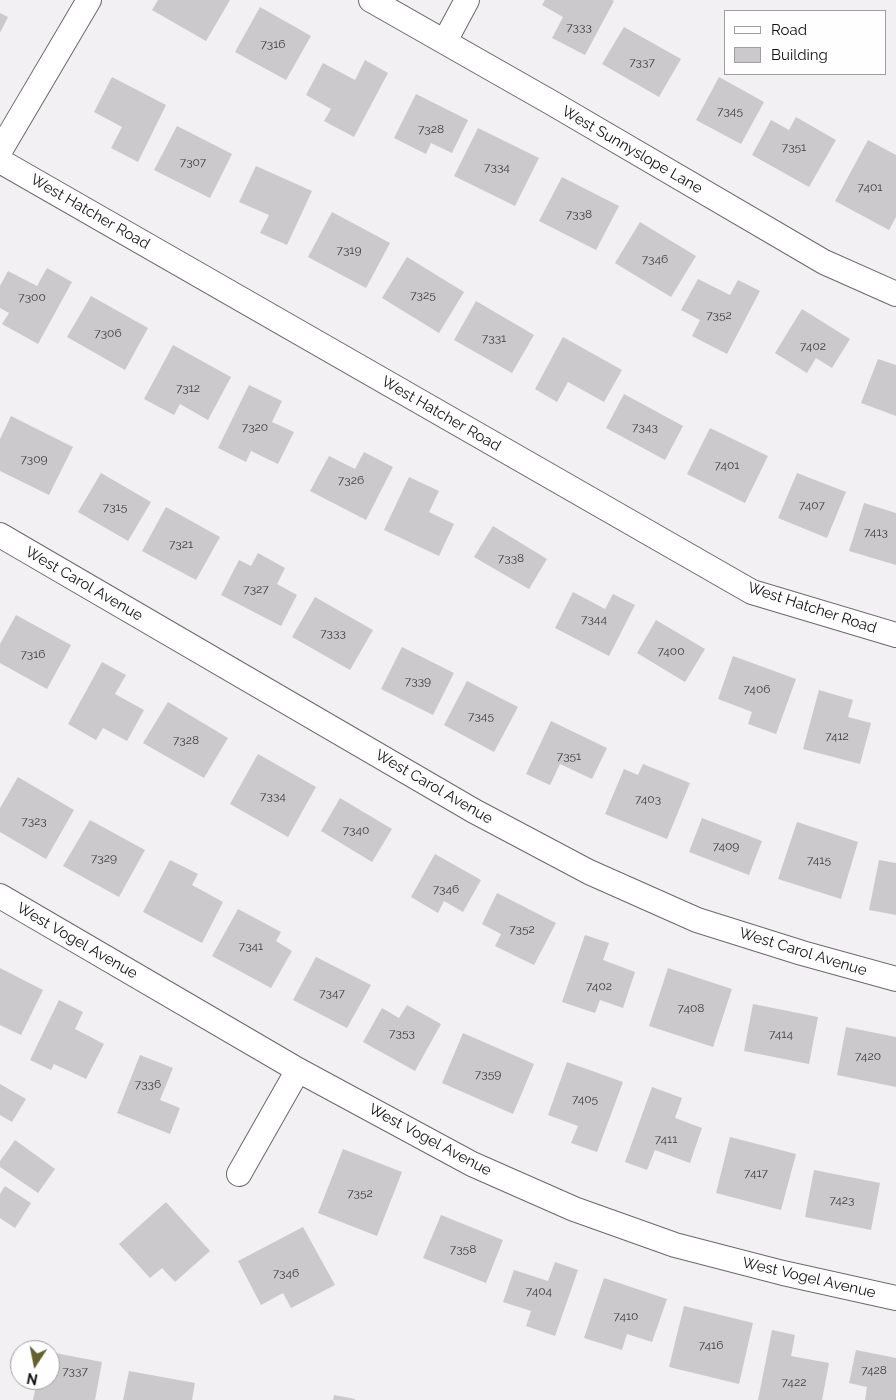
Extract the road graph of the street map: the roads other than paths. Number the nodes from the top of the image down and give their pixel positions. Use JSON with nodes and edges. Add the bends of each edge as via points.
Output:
{"nodes":[{"id":1,"x":89,"y":0,"type":"edge"},
{"id":2,"x":371,"y":0,"type":"edge"},
{"id":3,"x":468,"y":0,"type":"edge"},
{"id":4,"x":445,"y":41,"type":"junction"},
{"id":5,"x":0,"y":151,"type":"edge"},
{"id":6,"x":0,"y":161,"type":"edge"},
{"id":7,"x":896,"y":294,"type":"edge"},
{"id":8,"x":0,"y":535,"type":"edge"},
{"id":9,"x":896,"y":635,"type":"edge"},
{"id":10,"x":0,"y":896,"type":"edge"},
{"id":11,"x":896,"y":979,"type":"edge"},
{"id":12,"x":298,"y":1070,"type":"junction"},
{"id":13,"x":239,"y":1174,"type":"dead end"},
{"id":14,"x":896,"y":1298,"type":"edge"}],
"edges":[{"from":1,"to":5,"type":"street"},
{"from":2,"to":4,"type":"street","name":"West Sunnyslope Lane"},
{"from":3,"to":4,"type":"street"},
{"from":4,"to":7,"type":"street","name":"West Sunnyslope Lane","via":[[824,262]]},
{"from":6,"to":9,"type":"street","name":"West Hatcher Road","via":[[752,592]]},
{"from":8,"to":11,"type":"street","name":"West Carol Avenue","via":[[474,811],[589,872],[697,920]]},
{"from":10,"to":12,"type":"street","name":"West Vogel Avenue"},
{"from":12,"to":13,"type":"street"},
{"from":12,"to":14,"type":"street","name":"West Vogel Avenue","via":[[472,1164],[574,1209],[675,1245]]}]}
